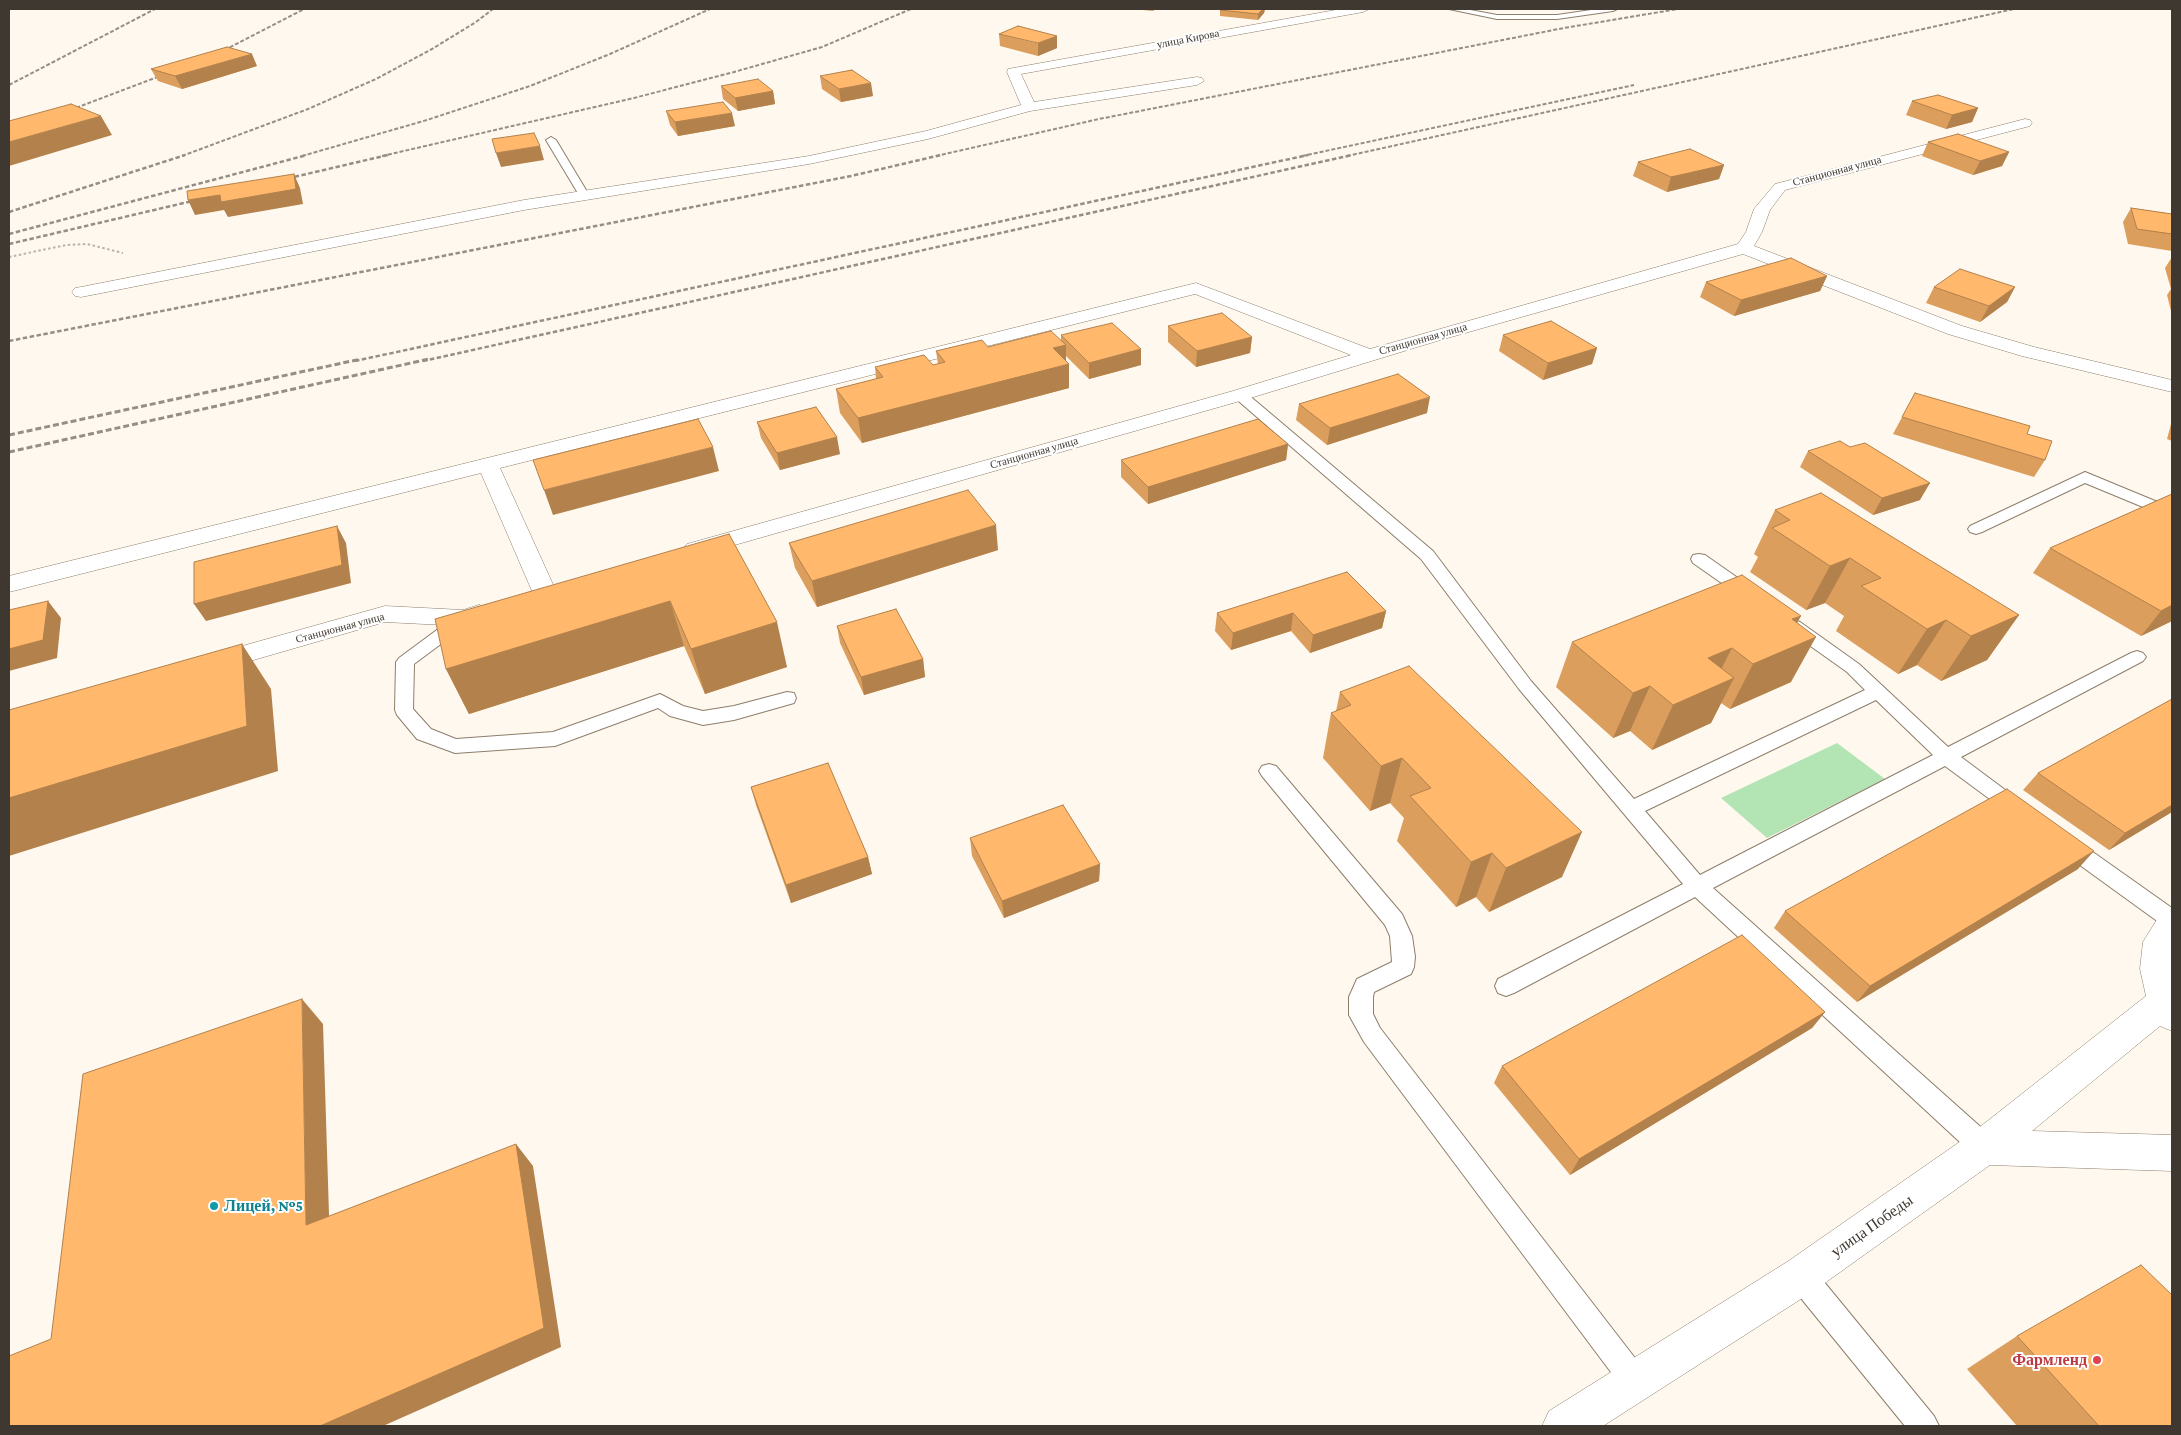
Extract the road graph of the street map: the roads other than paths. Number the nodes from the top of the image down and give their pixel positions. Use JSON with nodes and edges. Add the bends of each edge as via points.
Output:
{"nodes":[{"id":1,"x":1363,"y":9,"type":"edge"},
{"id":2,"x":1452,"y":9,"type":"edge"},
{"id":3,"x":1613,"y":9,"type":"edge"},
{"id":4,"x":1280,"y":10,"type":"edge"},
{"id":5,"x":1316,"y":16,"type":"junction"},
{"id":6,"x":1196,"y":81,"type":"dead end"},
{"id":7,"x":1029,"y":107,"type":"junction"},
{"id":8,"x":2025,"y":123,"type":"dead end"},
{"id":9,"x":551,"y":140,"type":"dead end"},
{"id":10,"x":584,"y":195,"type":"junction"},
{"id":11,"x":1744,"y":248,"type":"junction"},
{"id":12,"x":81,"y":292,"type":"dead end"},
{"id":13,"x":1368,"y":355,"type":"junction"},
{"id":14,"x":2172,"y":386,"type":"edge"},
{"id":15,"x":1240,"y":396,"type":"junction"},
{"id":16,"x":488,"y":466,"type":"junction"},
{"id":17,"x":2172,"y":514,"type":"edge"},
{"id":18,"x":1976,"y":529,"type":"dead end"},
{"id":19,"x":678,"y":554,"type":"edge"},
{"id":20,"x":1699,"y":559,"type":"dead end"},
{"id":21,"x":9,"y":584,"type":"edge"},
{"id":22,"x":545,"y":591,"type":"edge"},
{"id":23,"x":1762,"y":603,"type":"edge"},
{"id":24,"x":500,"y":606,"type":"edge"},
{"id":25,"x":1778,"y":614,"type":"edge"},
{"id":26,"x":464,"y":618,"type":"junction"},
{"id":27,"x":2137,"y":657,"type":"dead end"},
{"id":28,"x":197,"y":667,"type":"edge"},
{"id":29,"x":1878,"y":691,"type":"junction"},
{"id":30,"x":787,"y":698,"type":"dead end"},
{"id":31,"x":1947,"y":757,"type":"junction"},
{"id":32,"x":1269,"y":771,"type":"dead end"},
{"id":33,"x":1632,"y":809,"type":"junction"},
{"id":34,"x":1698,"y":887,"type":"junction"},
{"id":35,"x":2172,"y":921,"type":"edge"},
{"id":36,"x":1506,"y":986,"type":"dead end"},
{"id":37,"x":2168,"y":1009,"type":"edge"},
{"id":38,"x":1984,"y":1146,"type":"junction"},
{"id":39,"x":2172,"y":1153,"type":"edge"},
{"id":40,"x":1801,"y":1276,"type":"junction"},
{"id":41,"x":1635,"y":1381,"type":"junction"},
{"id":42,"x":1564,"y":1426,"type":"edge"},
{"id":43,"x":1924,"y":1426,"type":"edge"}],
"edges":[{"from":1,"to":5,"type":"street","name":"улица Кирова"},
{"from":2,"to":3,"type":"lane","via":[[1497,17],[1557,17]]},
{"from":4,"to":5,"type":"street"},
{"from":5,"to":7,"type":"street","name":"улица Кирова","via":[[1013,72]]},
{"from":6,"to":7,"type":"street"},
{"from":7,"to":10,"type":"street","via":[[928,135],[809,160]]},
{"from":8,"to":11,"type":"street","name":"Станционная улица","via":[[1780,187],[1762,209]]},
{"from":9,"to":10,"type":"lane"},
{"from":10,"to":12,"type":"street"},
{"from":11,"to":13,"type":"street","name":"Станционная улица"},
{"from":11,"to":14,"type":"street","via":[[1955,330],[2029,352]]},
{"from":13,"to":15,"type":"street","name":"Станционная улица"},
{"from":13,"to":16,"type":"street","via":[[1196,288]]},
{"from":15,"to":19,"type":"street","name":"Станционная улица"},
{"from":15,"to":33,"type":"lane","via":[[1427,555],[1507,663]]},
{"from":16,"to":21,"type":"street"},
{"from":16,"to":22,"type":"street"},
{"from":17,"to":18,"type":"lane","via":[[2085,477]]},
{"from":20,"to":23,"type":"lane"},
{"from":24,"to":26,"type":"street","name":"Станционная улица"},
{"from":25,"to":29,"type":"lane","via":[[1853,668]]},
{"from":26,"to":28,"type":"street","name":"Станционная улица","via":[[385,614]]},
{"from":26,"to":30,"type":"lane","via":[[405,662],[404,710],[424,734],[455,746],[555,738],[660,700],[677,711],[703,718]]},
{"from":27,"to":31,"type":"lane"},
{"from":29,"to":31,"type":"lane"},
{"from":29,"to":33,"type":"lane"},
{"from":31,"to":34,"type":"lane"},
{"from":31,"to":35,"type":"lane"},
{"from":32,"to":41,"type":"lane","via":[[1394,920],[1401,936],[1403,967],[1365,986],[1361,997],[1362,1015],[1372,1036]]},
{"from":33,"to":34,"type":"lane"},
{"from":34,"to":36,"type":"lane"},
{"from":34,"to":38,"type":"lane"},
{"from":35,"to":37,"type":"street","via":[[2159,942],[2157,969]]},
{"from":37,"to":38,"type":"street","name":"улица Победы"},
{"from":38,"to":39,"type":"street"},
{"from":38,"to":40,"type":"street","name":"улица Победы"},
{"from":40,"to":41,"type":"street","name":"улица Победы"},
{"from":40,"to":43,"type":"lane"},
{"from":41,"to":42,"type":"street","name":"улица Победы"}]}
